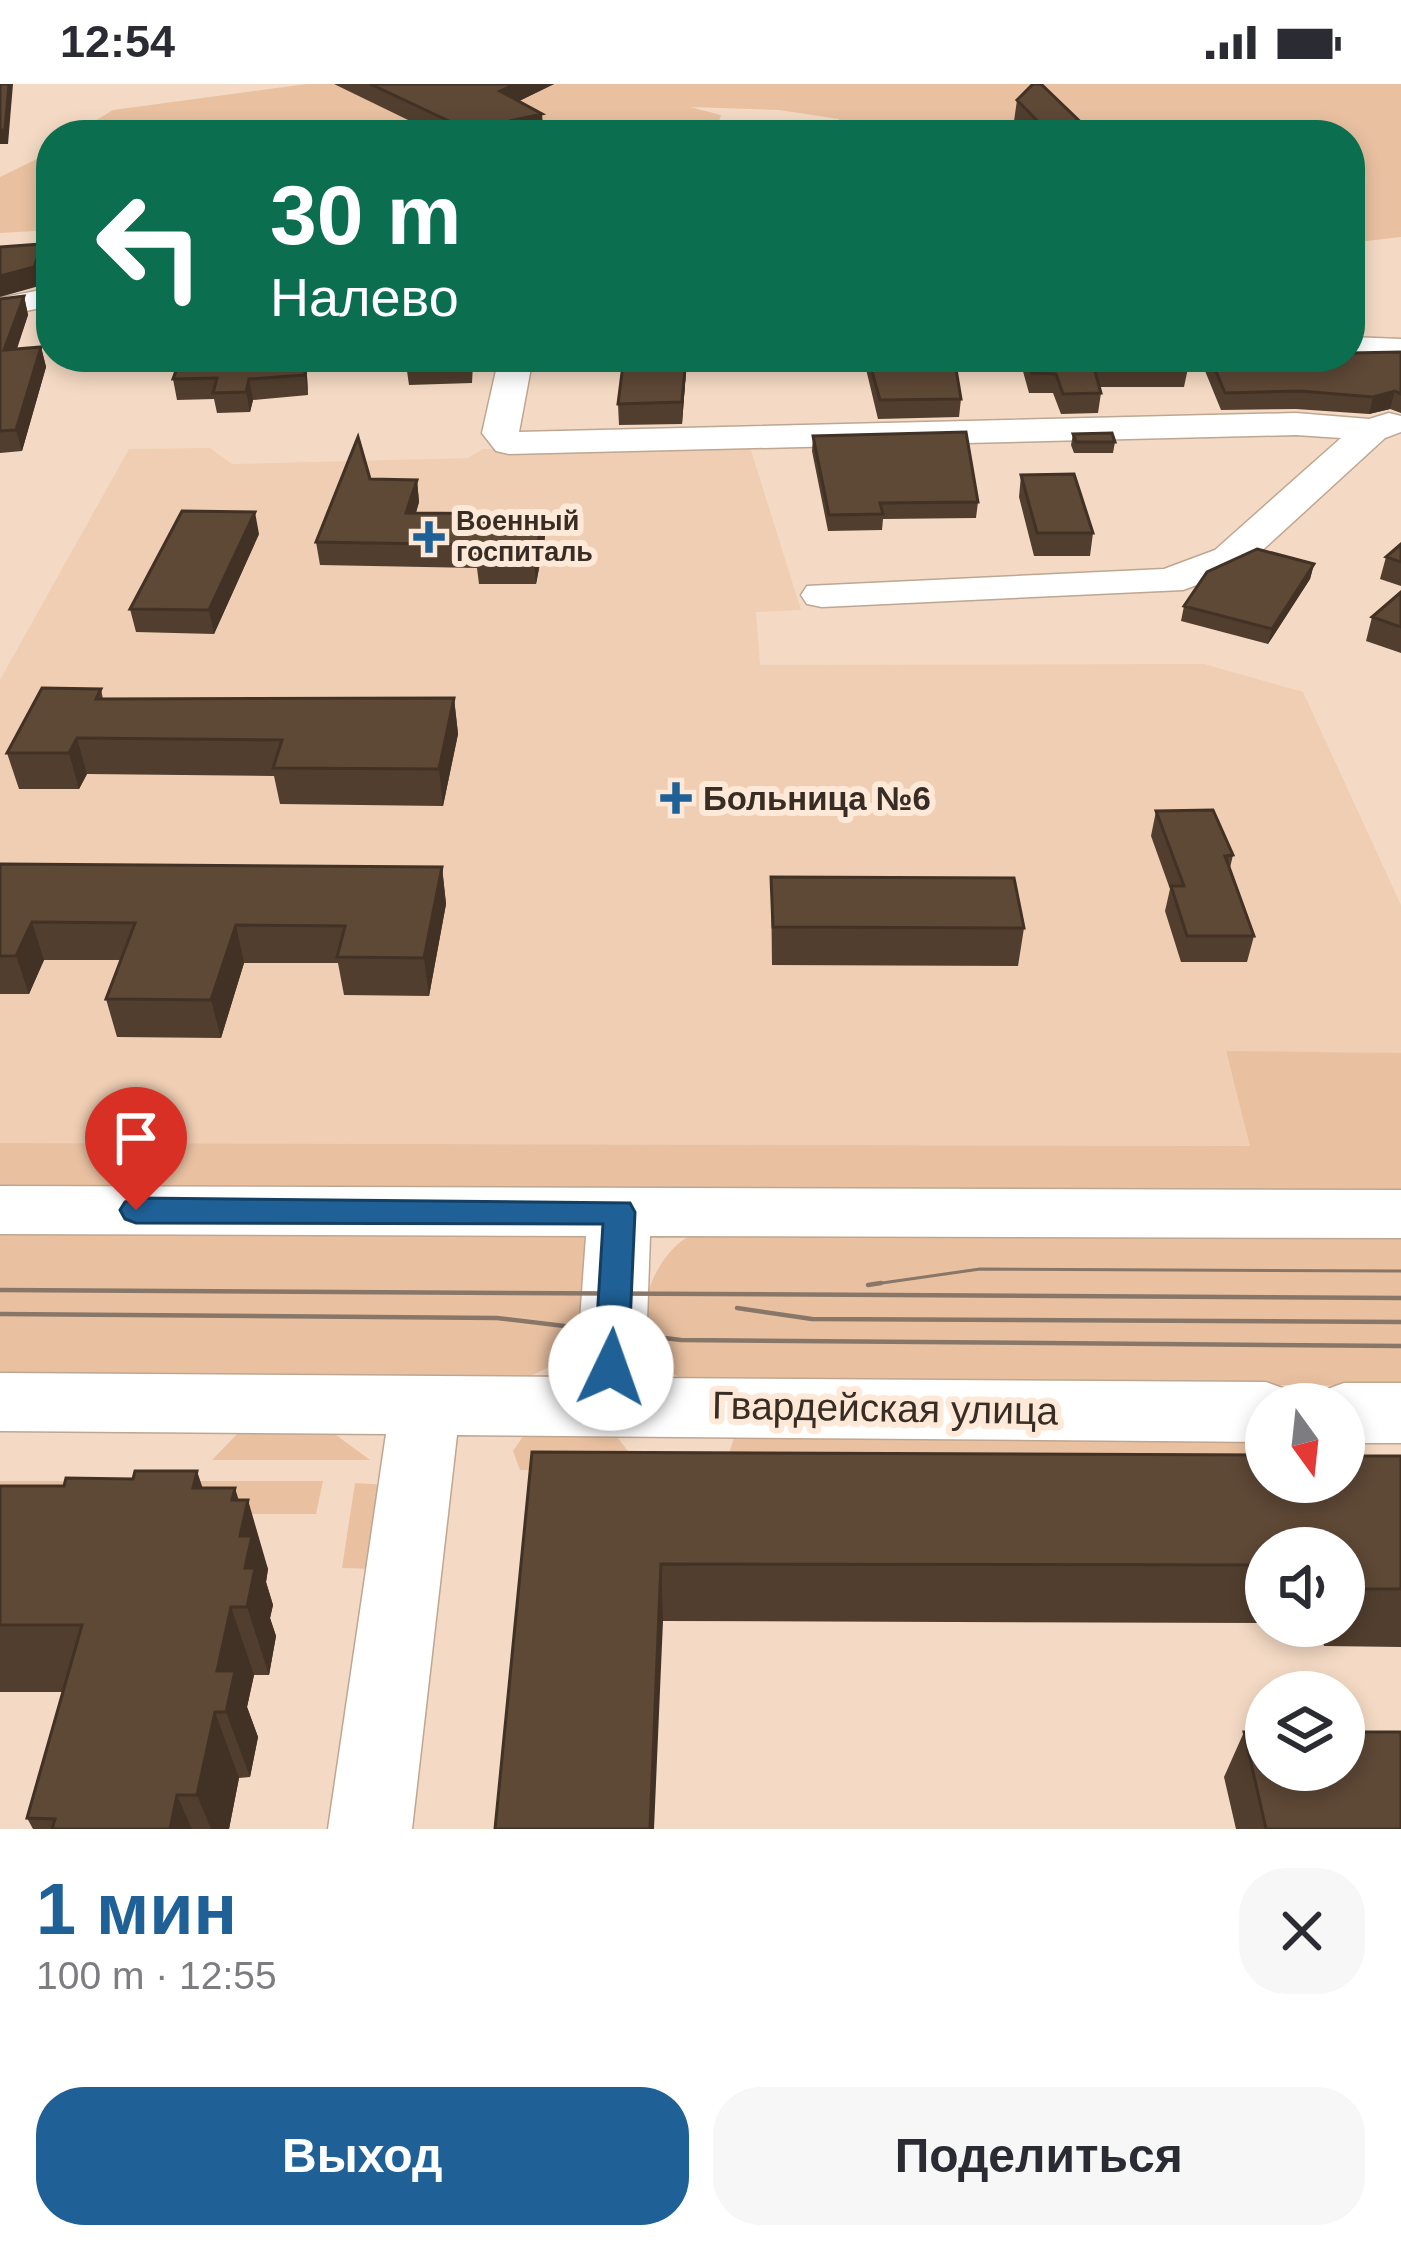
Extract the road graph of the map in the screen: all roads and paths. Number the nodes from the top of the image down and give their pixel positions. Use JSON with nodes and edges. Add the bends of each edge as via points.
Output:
{"nodes":[{"id":1,"x":36,"y":300,"type":"edge"},
{"id":2,"x":0,"y":308,"type":"edge"},
{"id":3,"x":1365,"y":347,"type":"edge"},
{"id":4,"x":1401,"y":350,"type":"edge"},
{"id":5,"x":513,"y":372,"type":"edge"},
{"id":6,"x":1386,"y":425,"type":"edge"},
{"id":7,"x":822,"y":595,"type":"dead end"},
{"id":8,"x":0,"y":1210,"type":"edge"},
{"id":9,"x":619,"y":1212,"type":"junction"},
{"id":10,"x":1401,"y":1214,"type":"edge"},
{"id":11,"x":0,"y":1402,"type":"edge"},
{"id":12,"x":425,"y":1406,"type":"junction"},
{"id":13,"x":609,"y":1406,"type":"junction"},
{"id":14,"x":1245,"y":1412,"type":"edge"},
{"id":15,"x":1365,"y":1413,"type":"edge"},
{"id":16,"x":1401,"y":1413,"type":"edge"},
{"id":17,"x":370,"y":1829,"type":"edge"}],
"edges":[{"from":1,"to":2,"type":"street"},
{"from":3,"to":4,"type":"street"},
{"from":5,"to":6,"type":"street","via":[[500,433],[509,443]]},
{"from":6,"to":7,"type":"street","via":[[1229,559],[1169,581]]},
{"from":8,"to":9,"type":"street"},
{"from":9,"to":10,"type":"street"},
{"from":9,"to":13,"type":"street"},
{"from":11,"to":12,"type":"street","name":"Гвардейская улица"},
{"from":12,"to":13,"type":"street","name":"Гвардейская улица"},
{"from":12,"to":17,"type":"street"},
{"from":13,"to":14,"type":"street","name":"Гвардейская улица"},
{"from":15,"to":16,"type":"street"}]}
